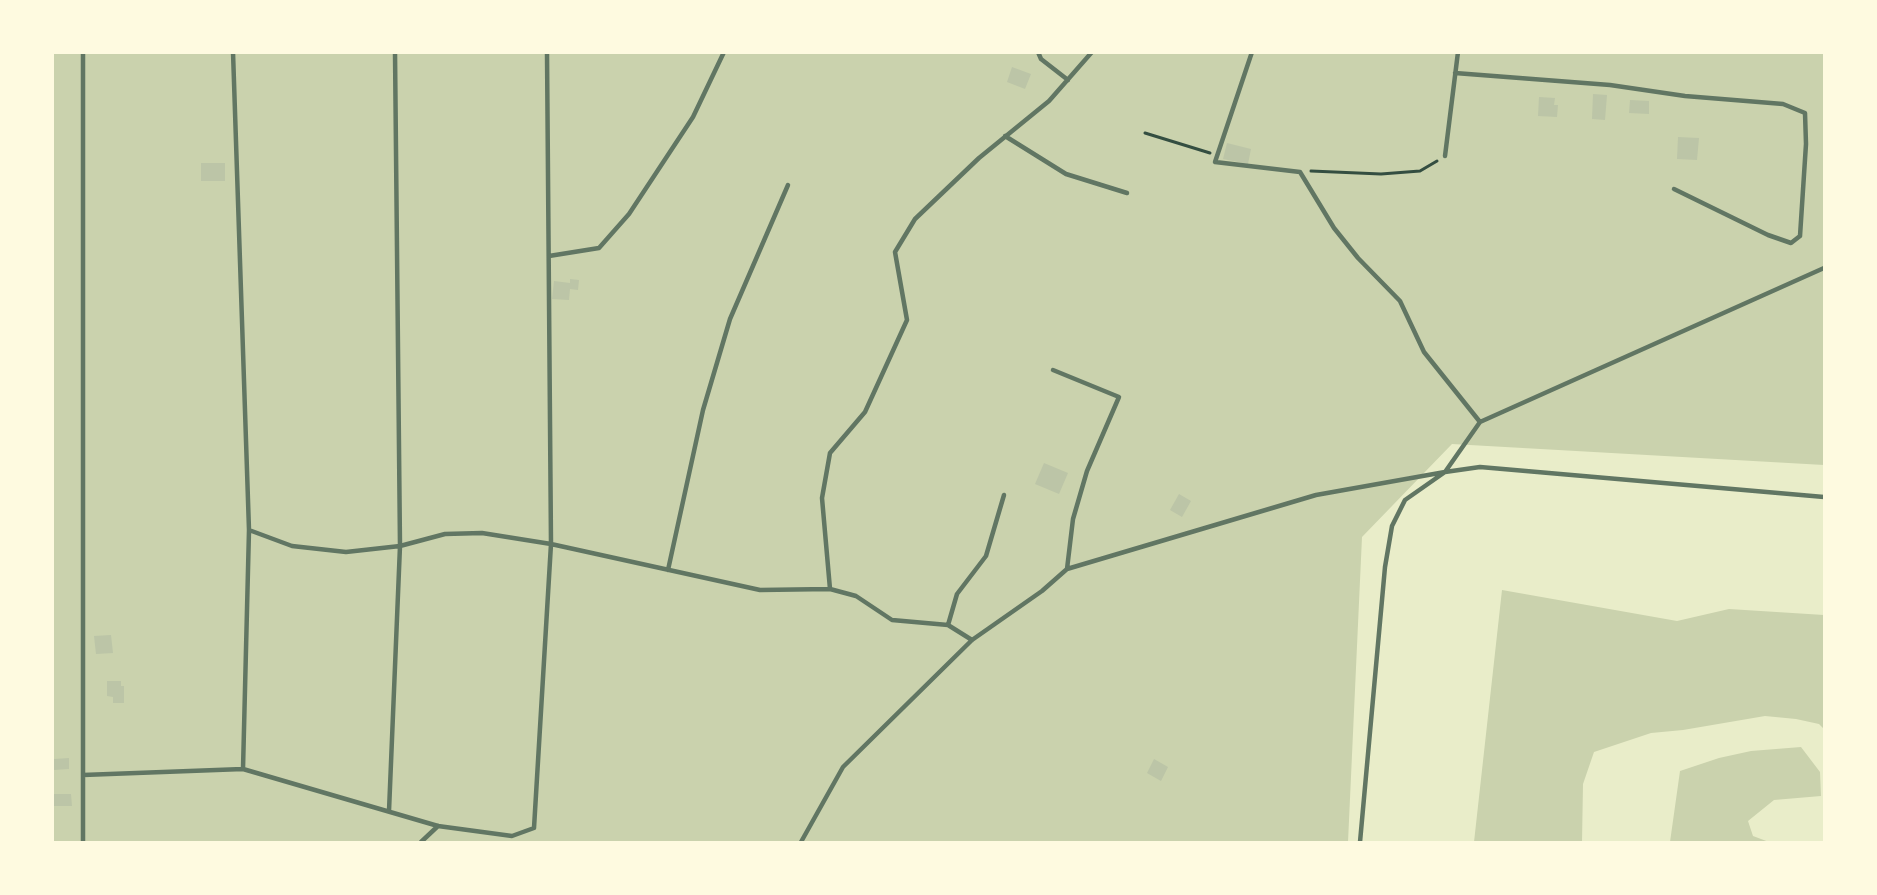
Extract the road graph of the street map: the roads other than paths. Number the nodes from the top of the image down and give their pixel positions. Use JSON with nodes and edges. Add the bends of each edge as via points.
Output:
{"nodes":[{"id":1,"x":82,"y":52,"type":"edge"},
{"id":2,"x":233,"y":52,"type":"edge"},
{"id":3,"x":395,"y":52,"type":"edge"},
{"id":4,"x":547,"y":52,"type":"edge"},
{"id":5,"x":724,"y":52,"type":"edge"},
{"id":6,"x":1038,"y":52,"type":"edge"},
{"id":7,"x":1092,"y":52,"type":"edge"},
{"id":8,"x":1252,"y":52,"type":"edge"},
{"id":9,"x":1458,"y":52,"type":"edge"},
{"id":10,"x":1455,"y":73,"type":"junction"},
{"id":11,"x":1068,"y":80,"type":"junction"},
{"id":12,"x":1005,"y":136,"type":"junction"},
{"id":13,"x":1445,"y":156,"type":"road end"},
{"id":14,"x":788,"y":185,"type":"dead end"},
{"id":15,"x":1674,"y":189,"type":"dead end"},
{"id":16,"x":1127,"y":193,"type":"dead end"},
{"id":17,"x":549,"y":256,"type":"junction"},
{"id":18,"x":1824,"y":268,"type":"edge"},
{"id":19,"x":1053,"y":370,"type":"dead end"},
{"id":20,"x":1480,"y":422,"type":"junction"},
{"id":21,"x":1446,"y":472,"type":"junction"},
{"id":22,"x":1004,"y":495,"type":"dead end"},
{"id":23,"x":1824,"y":497,"type":"edge"},
{"id":24,"x":249,"y":530,"type":"junction"},
{"id":25,"x":551,"y":544,"type":"junction"},
{"id":26,"x":400,"y":546,"type":"junction"},
{"id":27,"x":1067,"y":569,"type":"junction"},
{"id":28,"x":668,"y":570,"type":"junction"},
{"id":29,"x":830,"y":589,"type":"junction"},
{"id":30,"x":948,"y":625,"type":"junction"},
{"id":31,"x":972,"y":640,"type":"junction"},
{"id":32,"x":243,"y":769,"type":"junction"},
{"id":33,"x":83,"y":774,"type":"junction"},
{"id":34,"x":389,"y":811,"type":"junction"},
{"id":35,"x":438,"y":826,"type":"junction"},
{"id":36,"x":83,"y":843,"type":"edge"},
{"id":37,"x":421,"y":843,"type":"edge"},
{"id":38,"x":801,"y":843,"type":"edge"},
{"id":39,"x":1360,"y":843,"type":"edge"}],
"edges":[{"from":1,"to":33,"type":"lane"},
{"from":2,"to":24,"type":"lane"},
{"from":3,"to":26,"type":"lane"},
{"from":4,"to":17,"type":"lane"},
{"from":5,"to":17,"type":"lane","via":[[693,117],[629,214],[599,248]]},
{"from":6,"to":11,"type":"lane","via":[[1041,59]]},
{"from":7,"to":11,"type":"lane"},
{"from":8,"to":20,"type":"lane","via":[[1215,162],[1300,172],[1334,228],[1400,302],[1424,352]]},
{"from":9,"to":10,"type":"lane"},
{"from":10,"to":13,"type":"lane"},
{"from":10,"to":15,"type":"lane","via":[[1783,104],[1805,113],[1800,236],[1791,243]]},
{"from":11,"to":12,"type":"lane","via":[[1049,101]]},
{"from":12,"to":16,"type":"lane","via":[[1066,174]]},
{"from":12,"to":29,"type":"lane","via":[[915,219],[895,252],[907,320],[865,412],[830,453],[822,498]]},
{"from":14,"to":28,"type":"lane","via":[[730,319],[703,411]]},
{"from":17,"to":25,"type":"lane"},
{"from":18,"to":20,"type":"lane"},
{"from":19,"to":27,"type":"lane","via":[[1119,397],[1087,471],[1073,519]]},
{"from":20,"to":21,"type":"lane"},
{"from":21,"to":23,"type":"lane","via":[[1480,467]]},
{"from":21,"to":27,"type":"lane","via":[[1316,495]]},
{"from":21,"to":39,"type":"lane","via":[[1405,500],[1392,526]]},
{"from":22,"to":30,"type":"lane","via":[[986,556],[957,594]]},
{"from":24,"to":26,"type":"lane","via":[[292,546],[346,552]]},
{"from":24,"to":32,"type":"lane"},
{"from":25,"to":26,"type":"lane","via":[[482,532],[445,534]]},
{"from":25,"to":28,"type":"lane"},
{"from":25,"to":35,"type":"lane","via":[[534,828],[512,836]]},
{"from":26,"to":34,"type":"lane"},
{"from":27,"to":31,"type":"lane"},
{"from":28,"to":29,"type":"lane","via":[[759,590]]},
{"from":29,"to":30,"type":"lane","via":[[856,596],[892,620]]},
{"from":30,"to":31,"type":"lane"},
{"from":31,"to":38,"type":"lane","via":[[843,767]]},
{"from":32,"to":33,"type":"lane"},
{"from":32,"to":34,"type":"lane"},
{"from":33,"to":36,"type":"lane"},
{"from":34,"to":35,"type":"lane"},
{"from":35,"to":37,"type":"lane"}]}
